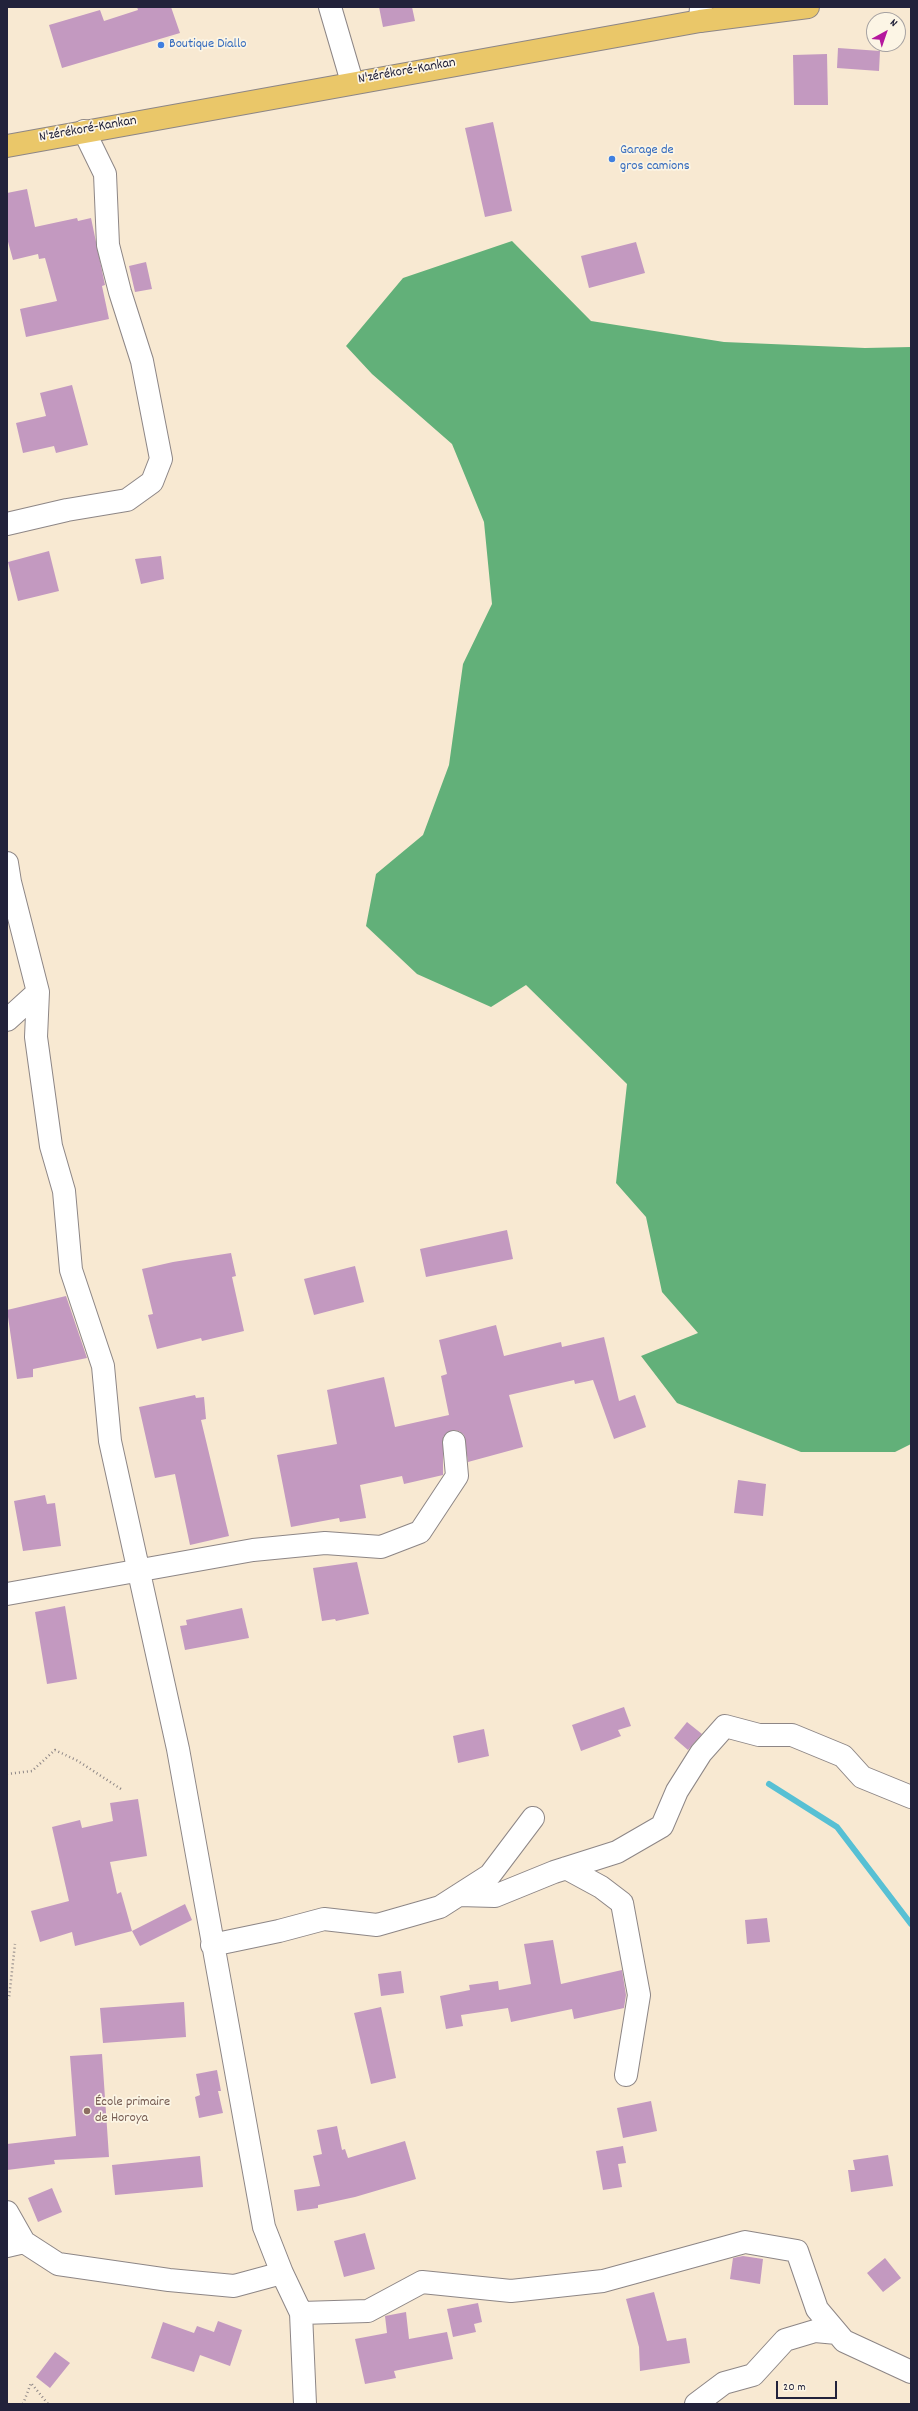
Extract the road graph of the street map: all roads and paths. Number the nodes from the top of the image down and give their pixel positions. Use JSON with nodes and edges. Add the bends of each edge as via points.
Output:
{"nodes":[{"id":1,"x":330,"y":7,"type":"edge"},
{"id":2,"x":808,"y":7,"type":"edge"},
{"id":3,"x":700,"y":14,"type":"edge"},
{"id":4,"x":352,"y":82,"type":"junction"},
{"id":5,"x":84,"y":131,"type":"junction"},
{"id":6,"x":7,"y":146,"type":"edge"},
{"id":7,"x":7,"y":524,"type":"edge"},
{"id":8,"x":7,"y":863,"type":"edge"},
{"id":9,"x":38,"y":992,"type":"junction"},
{"id":10,"x":7,"y":1020,"type":"edge"},
{"id":11,"x":454,"y":1442,"type":"dead end"},
{"id":12,"x":140,"y":1569,"type":"junction"},
{"id":13,"x":7,"y":1594,"type":"edge"},
{"id":14,"x":7,"y":1774,"type":"edge"},
{"id":15,"x":121,"y":1789,"type":"dead end"},
{"id":16,"x":911,"y":1797,"type":"edge"},
{"id":17,"x":533,"y":1818,"type":"dead end"},
{"id":18,"x":566,"y":1868,"type":"junction"},
{"id":19,"x":459,"y":1895,"type":"junction"},
{"id":20,"x":15,"y":1944,"type":"dead end"},
{"id":21,"x":212,"y":1945,"type":"junction"},
{"id":22,"x":7,"y":1999,"type":"edge"},
{"id":23,"x":626,"y":2075,"type":"dead end"},
{"id":24,"x":7,"y":2212,"type":"edge"},
{"id":25,"x":16,"y":2244,"type":"edge"},
{"id":26,"x":282,"y":2273,"type":"junction"},
{"id":27,"x":301,"y":2313,"type":"junction"},
{"id":28,"x":837,"y":2333,"type":"junction"},
{"id":29,"x":911,"y":2372,"type":"edge"},
{"id":30,"x":23,"y":2404,"type":"edge"},
{"id":31,"x":48,"y":2404,"type":"edge"},
{"id":32,"x":305,"y":2404,"type":"edge"},
{"id":33,"x":696,"y":2404,"type":"edge"}],
"edges":[{"from":1,"to":4,"type":"street"},
{"from":2,"to":3,"type":"highway","name":"N'zérékoré-Kankan"},
{"from":3,"to":4,"type":"highway","name":"N'zérékoré-Kankan"},
{"from":4,"to":5,"type":"highway","name":"N'zérékoré-Kankan"},
{"from":5,"to":6,"type":"highway","name":"N'zérékoré-Kankan"},
{"from":5,"to":7,"type":"street","via":[[105,174],[108,245],[142,361],[161,460],[152,482],[127,500]]},
{"from":8,"to":9,"type":"street"},
{"from":9,"to":10,"type":"street"},
{"from":9,"to":12,"type":"street","via":[[36,1037],[51,1146],[64,1191],[71,1270],[103,1366],[110,1441]]},
{"from":11,"to":12,"type":"street","via":[[457,1476],[420,1532],[381,1547],[325,1543],[260,1549]]},
{"from":12,"to":13,"type":"street"},
{"from":12,"to":21,"type":"street","via":[[178,1749]]},
{"from":14,"to":15,"type":"path","via":[[32,1771],[55,1750],[78,1761]]},
{"from":16,"to":18,"type":"street","via":[[862,1777],[843,1756],[792,1735],[759,1735],[725,1726],[697,1759],[677,1791],[662,1826],[617,1852]]},
{"from":17,"to":19,"type":"street","via":[[490,1875]]},
{"from":18,"to":19,"type":"street","via":[[494,1896]]},
{"from":18,"to":23,"type":"street","via":[[622,1902],[639,1994]]},
{"from":19,"to":21,"type":"street","via":[[440,1907],[377,1925],[324,1919]]},
{"from":20,"to":22,"type":"path"},
{"from":21,"to":26,"type":"street","via":[[264,2226]]},
{"from":24,"to":25,"type":"street"},
{"from":25,"to":26,"type":"street","via":[[58,2264],[169,2280],[234,2286]]},
{"from":26,"to":27,"type":"street"},
{"from":27,"to":28,"type":"street","via":[[368,2311],[422,2282],[511,2291],[603,2281],[745,2242],[797,2251],[817,2310]]},
{"from":27,"to":32,"type":"street"},
{"from":28,"to":29,"type":"street","via":[[844,2341]]},
{"from":28,"to":33,"type":"street","via":[[815,2331],[785,2340],[753,2375],[724,2383]]},
{"from":30,"to":31,"type":"path","via":[[31,2383]]}]}
